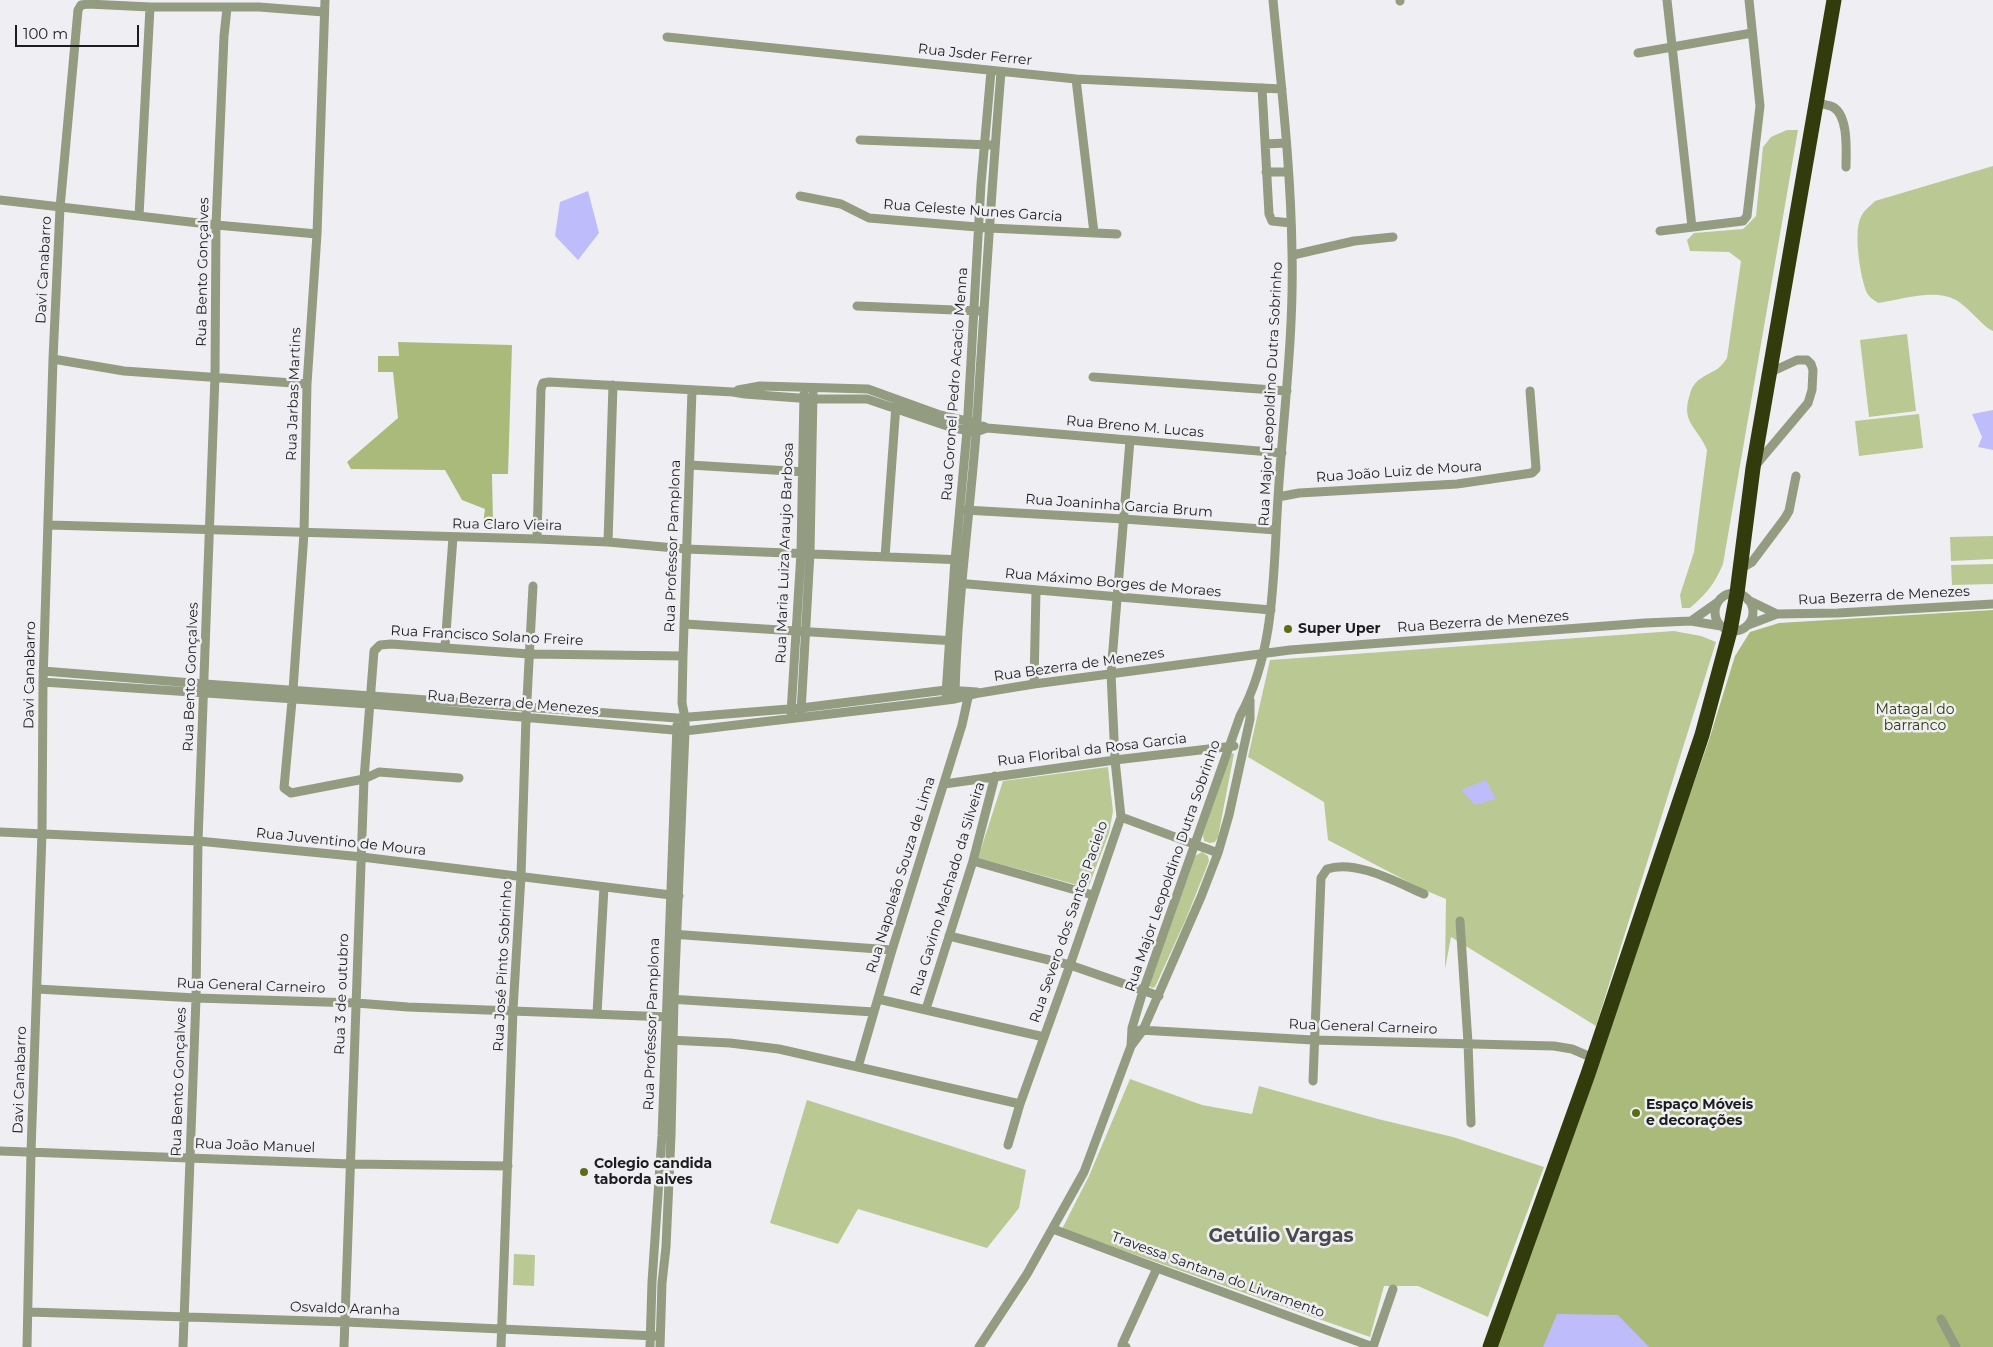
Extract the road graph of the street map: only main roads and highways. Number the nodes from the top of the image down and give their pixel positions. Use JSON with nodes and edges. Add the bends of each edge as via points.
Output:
{"nodes":[{"id":1,"x":1834,"y":0,"type":"edge"},
{"id":2,"x":1490,"y":1347,"type":"edge"}],
"edges":[{"from":1,"to":2,"type":"highway","via":[[1753,468],[1740,569],[1743,597],[1725,628],[1702,735],[1554,1172]]}]}
